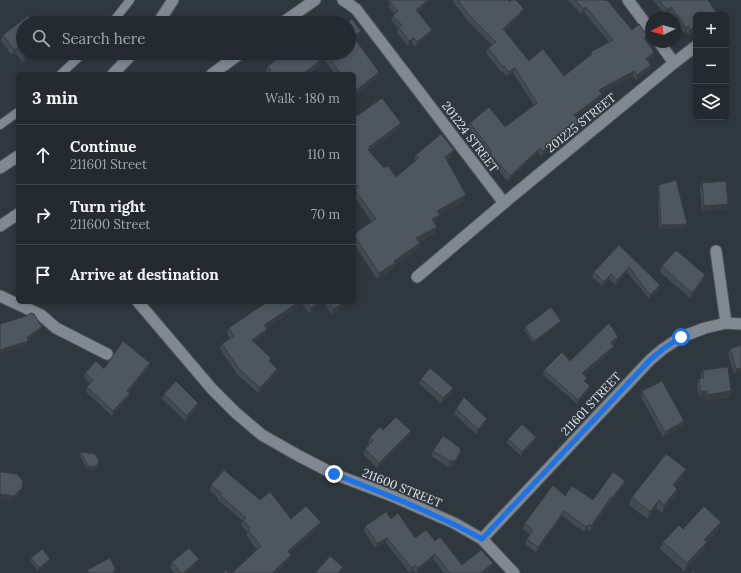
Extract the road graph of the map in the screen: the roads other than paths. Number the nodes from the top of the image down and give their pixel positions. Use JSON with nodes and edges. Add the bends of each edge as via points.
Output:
{"nodes":[{"id":1,"x":130,"y":0,"type":"edge"},
{"id":2,"x":173,"y":0,"type":"edge"},
{"id":3,"x":315,"y":0,"type":"edge"},
{"id":4,"x":343,"y":0,"type":"edge"},
{"id":5,"x":628,"y":0,"type":"edge"},
{"id":6,"x":117,"y":16,"type":"edge"},
{"id":7,"x":163,"y":16,"type":"edge"},
{"id":8,"x":292,"y":16,"type":"edge"},
{"id":9,"x":645,"y":23,"type":"edge"},
{"id":10,"x":663,"y":48,"type":"edge"},
{"id":11,"x":693,"y":48,"type":"edge"},
{"id":12,"x":76,"y":60,"type":"edge"},
{"id":13,"x":126,"y":60,"type":"edge"},
{"id":14,"x":231,"y":60,"type":"edge"},
{"id":15,"x":674,"y":63,"type":"junction"},
{"id":16,"x":63,"y":72,"type":"edge"},
{"id":17,"x":115,"y":72,"type":"edge"},
{"id":18,"x":215,"y":72,"type":"edge"},
{"id":19,"x":16,"y":113,"type":"edge"},
{"id":20,"x":0,"y":125,"type":"edge"},
{"id":21,"x":16,"y":157,"type":"edge"},
{"id":22,"x":0,"y":168,"type":"edge"},
{"id":23,"x":504,"y":203,"type":"junction"},
{"id":24,"x":16,"y":215,"type":"edge"},
{"id":25,"x":0,"y":226,"type":"edge"},
{"id":26,"x":716,"y":251,"type":"dead end"},
{"id":27,"x":417,"y":277,"type":"dead end"},
{"id":28,"x":0,"y":296,"type":"edge"},
{"id":29,"x":16,"y":303,"type":"edge"},
{"id":30,"x":17,"y":304,"type":"edge"},
{"id":31,"x":140,"y":304,"type":"edge"},
{"id":32,"x":726,"y":323,"type":"junction"},
{"id":33,"x":741,"y":324,"type":"edge"},
{"id":34,"x":107,"y":354,"type":"dead end"},
{"id":35,"x":482,"y":539,"type":"junction"},
{"id":36,"x":514,"y":573,"type":"edge"}],
"edges":[{"from":1,"to":6,"type":"lane"},
{"from":2,"to":7,"type":"street"},
{"from":3,"to":8,"type":"street"},
{"from":4,"to":23,"type":"street","name":"201224 STREET","via":[[356,10]]},
{"from":5,"to":9,"type":"street"},
{"from":10,"to":15,"type":"street"},
{"from":11,"to":15,"type":"street","name":"201225 STREET"},
{"from":12,"to":16,"type":"lane"},
{"from":13,"to":17,"type":"street"},
{"from":14,"to":18,"type":"street"},
{"from":15,"to":23,"type":"street","name":"201225 STREET"},
{"from":19,"to":20,"type":"lane"},
{"from":21,"to":22,"type":"street"},
{"from":23,"to":27,"type":"street"},
{"from":24,"to":25,"type":"street"},
{"from":26,"to":32,"type":"street"},
{"from":28,"to":29,"type":"street"},
{"from":30,"to":34,"type":"street","via":[[41,315],[56,328]]},
{"from":31,"to":35,"type":"street","name":"211600 STREET","via":[[212,389],[262,435],[334,474],[447,520]]},
{"from":32,"to":33,"type":"street","name":"211601 STREET"},
{"from":32,"to":35,"type":"street","name":"211601 STREET","via":[[681,337],[650,360]]},
{"from":35,"to":36,"type":"street","name":"211600 STREET"}]}
